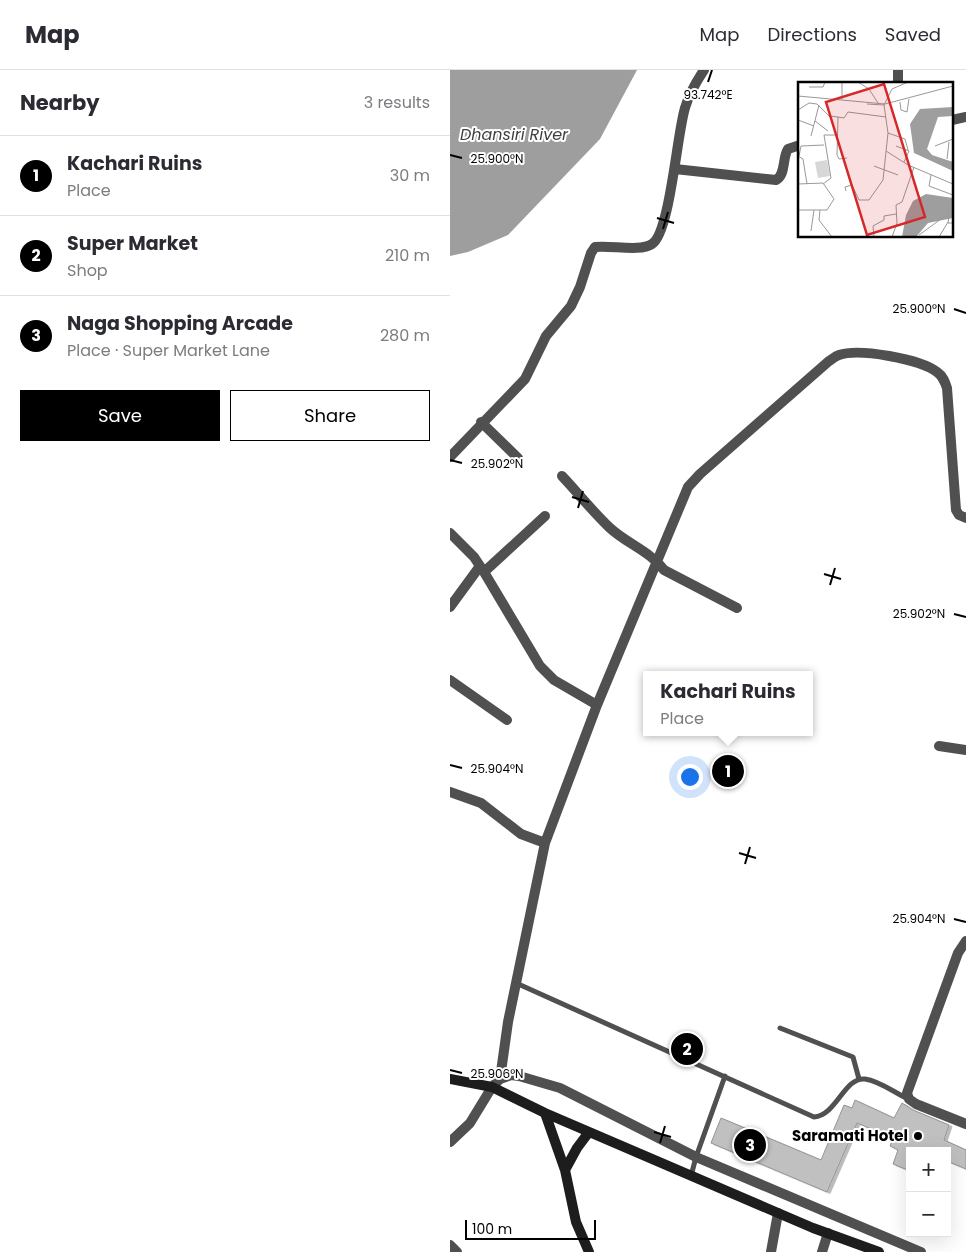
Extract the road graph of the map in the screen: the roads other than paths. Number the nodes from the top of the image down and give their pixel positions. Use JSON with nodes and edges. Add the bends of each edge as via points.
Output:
{"nodes":[{"id":1,"x":704,"y":70,"type":"edge"},
{"id":2,"x":966,"y":117,"type":"edge"},
{"id":3,"x":953,"y":120,"type":"edge"},
{"id":4,"x":798,"y":146,"type":"edge"},
{"id":5,"x":675,"y":169,"type":"junction"},
{"id":6,"x":481,"y":422,"type":"junction"},
{"id":7,"x":450,"y":456,"type":"edge"},
{"id":8,"x":518,"y":458,"type":"dead end"},
{"id":9,"x":562,"y":476,"type":"dead end"},
{"id":10,"x":545,"y":516,"type":"dead end"},
{"id":11,"x":966,"y":518,"type":"edge"},
{"id":12,"x":450,"y":533,"type":"edge"},
{"id":13,"x":658,"y":561,"type":"junction"},
{"id":14,"x":482,"y":569,"type":"junction"},
{"id":15,"x":450,"y":607,"type":"edge"},
{"id":16,"x":737,"y":608,"type":"dead end"},
{"id":17,"x":450,"y":680,"type":"edge"},
{"id":18,"x":597,"y":706,"type":"junction"},
{"id":19,"x":507,"y":720,"type":"dead end"},
{"id":20,"x":939,"y":746,"type":"dead end"},
{"id":21,"x":966,"y":750,"type":"edge"},
{"id":22,"x":450,"y":792,"type":"edge"},
{"id":23,"x":544,"y":843,"type":"junction"},
{"id":24,"x":966,"y":941,"type":"edge"},
{"id":25,"x":962,"y":955,"type":"edge"},
{"id":26,"x":516,"y":983,"type":"junction"},
{"id":27,"x":780,"y":1028,"type":"dead end"},
{"id":28,"x":725,"y":1076,"type":"junction"},
{"id":29,"x":450,"y":1079,"type":"edge"},
{"id":30,"x":500,"y":1079,"type":"junction"},
{"id":31,"x":859,"y":1079,"type":"junction"},
{"id":32,"x":492,"y":1087,"type":"junction"},
{"id":33,"x":909,"y":1100,"type":"junction"},
{"id":34,"x":546,"y":1113,"type":"junction"},
{"id":35,"x":966,"y":1124,"type":"edge"},
{"id":36,"x":589,"y":1132,"type":"junction"},
{"id":37,"x":450,"y":1142,"type":"edge"},
{"id":38,"x":696,"y":1158,"type":"junction"},
{"id":39,"x":565,"y":1170,"type":"junction"},
{"id":40,"x":691,"y":1176,"type":"junction"},
{"id":41,"x":778,"y":1213,"type":"junction"},
{"id":42,"x":828,"y":1233,"type":"junction"},
{"id":43,"x":450,"y":1244,"type":"edge"},
{"id":44,"x":457,"y":1252,"type":"edge"},
{"id":45,"x":589,"y":1252,"type":"edge"},
{"id":46,"x":771,"y":1252,"type":"edge"},
{"id":47,"x":822,"y":1252,"type":"edge"},
{"id":48,"x":879,"y":1252,"type":"edge"},
{"id":49,"x":921,"y":1252,"type":"edge"}],
"edges":[{"from":1,"to":5,"type":"street","via":[[685,109]]},
{"from":2,"to":3,"type":"street"},
{"from":4,"to":5,"type":"street","via":[[788,149],[784,155],[782,172],[776,180]]},
{"from":5,"to":6,"type":"street","via":[[657,240],[642,248],[596,247],[571,306],[546,336],[525,379]]},
{"from":6,"to":7,"type":"street"},
{"from":6,"to":8,"type":"street"},
{"from":9,"to":13,"type":"street","via":[[610,528]]},
{"from":10,"to":14,"type":"street"},
{"from":11,"to":13,"type":"street","via":[[956,510],[947,388],[943,378],[937,371],[920,363],[861,353],[840,355],[822,367],[688,487]]},
{"from":12,"to":14,"type":"street"},
{"from":13,"to":16,"type":"street","via":[[673,576]]},
{"from":13,"to":18,"type":"street"},
{"from":14,"to":15,"type":"street"},
{"from":14,"to":18,"type":"street","via":[[540,666],[554,680]]},
{"from":17,"to":19,"type":"street"},
{"from":18,"to":23,"type":"street"},
{"from":20,"to":21,"type":"street"},
{"from":22,"to":23,"type":"street","via":[[481,803],[517,832]]},
{"from":23,"to":26,"type":"street"},
{"from":24,"to":25,"type":"street"},
{"from":25,"to":33,"type":"street","via":[[908,1087]]},
{"from":26,"to":28,"type":"lane"},
{"from":26,"to":30,"type":"street"},
{"from":27,"to":31,"type":"lane","via":[[853,1057]]},
{"from":28,"to":31,"type":"lane","via":[[814,1117],[827,1113]]},
{"from":28,"to":38,"type":"lane"},
{"from":29,"to":32,"type":"main road"},
{"from":30,"to":32,"type":"street"},
{"from":30,"to":38,"type":"street","via":[[519,1076],[560,1088]]},
{"from":31,"to":33,"type":"lane","via":[[872,1081]]},
{"from":32,"to":34,"type":"main road"},
{"from":32,"to":37,"type":"street","via":[[470,1123]]},
{"from":33,"to":35,"type":"street"},
{"from":34,"to":36,"type":"main road"},
{"from":34,"to":39,"type":"main road"},
{"from":36,"to":39,"type":"main road"},
{"from":36,"to":40,"type":"main road"},
{"from":38,"to":40,"type":"lane"},
{"from":38,"to":49,"type":"street"},
{"from":39,"to":45,"type":"main road","via":[[574,1214]]},
{"from":40,"to":41,"type":"main road"},
{"from":41,"to":42,"type":"main road"},
{"from":41,"to":46,"type":"street"},
{"from":42,"to":47,"type":"street"},
{"from":42,"to":48,"type":"main road"},
{"from":43,"to":44,"type":"street"}]}
